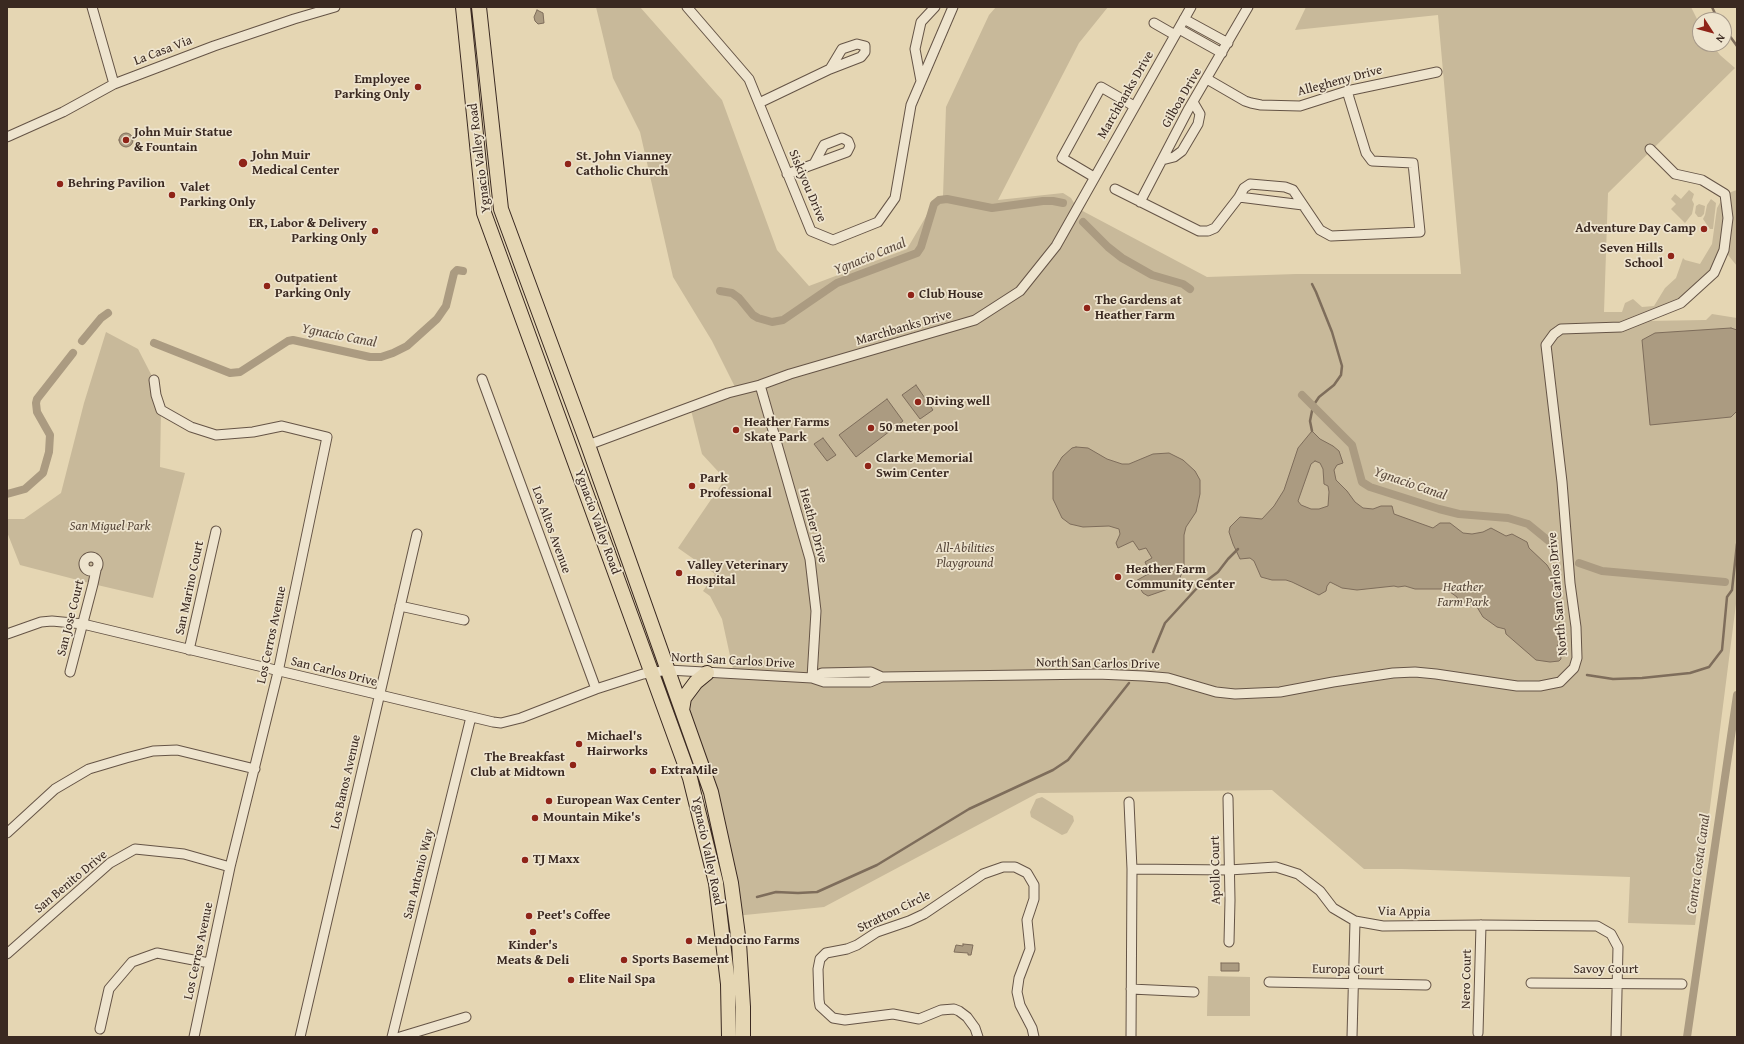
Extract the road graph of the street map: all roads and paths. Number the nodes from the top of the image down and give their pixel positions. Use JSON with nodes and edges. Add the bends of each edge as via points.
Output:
{"nodes":[{"id":1,"x":92,"y":7,"type":"edge"},
{"id":2,"x":335,"y":7,"type":"edge"},
{"id":3,"x":463,"y":7,"type":"edge"},
{"id":4,"x":478,"y":7,"type":"edge"},
{"id":5,"x":687,"y":7,"type":"edge"},
{"id":6,"x":935,"y":7,"type":"edge"},
{"id":7,"x":953,"y":7,"type":"edge"},
{"id":8,"x":1191,"y":7,"type":"edge"},
{"id":9,"x":1249,"y":8,"type":"edge"},
{"id":10,"x":1184,"y":19,"type":"junction"},
{"id":11,"x":1154,"y":23,"type":"dead end"},
{"id":12,"x":1177,"y":32,"type":"junction"},
{"id":13,"x":1228,"y":43,"type":"junction"},
{"id":14,"x":1222,"y":53,"type":"junction"},
{"id":15,"x":830,"y":69,"type":"dead end"},
{"id":16,"x":1437,"y":72,"type":"dead end"},
{"id":17,"x":1207,"y":79,"type":"junction"},
{"id":18,"x":921,"y":81,"type":"junction"},
{"id":19,"x":114,"y":84,"type":"junction"},
{"id":20,"x":1349,"y":91,"type":"junction"},
{"id":21,"x":1193,"y":102,"type":"junction"},
{"id":22,"x":758,"y":103,"type":"junction"},
{"id":23,"x":1134,"y":106,"type":"junction"},
{"id":24,"x":7,"y":137,"type":"edge"},
{"id":25,"x":1650,"y":149,"type":"dead end"},
{"id":26,"x":1162,"y":160,"type":"junction"},
{"id":27,"x":815,"y":162,"type":"dead end"},
{"id":28,"x":787,"y":174,"type":"junction"},
{"id":29,"x":1094,"y":177,"type":"junction"},
{"id":30,"x":1115,"y":189,"type":"dead end"},
{"id":31,"x":1239,"y":197,"type":"junction"},
{"id":32,"x":1140,"y":202,"type":"junction"},
{"id":33,"x":1303,"y":205,"type":"junction"},
{"id":34,"x":482,"y":379,"type":"dead end"},
{"id":35,"x":154,"y":380,"type":"dead end"},
{"id":36,"x":760,"y":385,"type":"junction"},
{"id":37,"x":588,"y":445,"type":"junction"},
{"id":38,"x":216,"y":531,"type":"dead end"},
{"id":39,"x":417,"y":534,"type":"dead end"},
{"id":40,"x":96,"y":570,"type":"dead end"},
{"id":41,"x":400,"y":606,"type":"junction"},
{"id":42,"x":464,"y":620,"type":"dead end"},
{"id":43,"x":83,"y":624,"type":"junction"},
{"id":44,"x":7,"y":634,"type":"edge"},
{"id":45,"x":189,"y":650,"type":"junction"},
{"id":46,"x":668,"y":670,"type":"junction"},
{"id":47,"x":70,"y":672,"type":"dead end"},
{"id":48,"x":278,"y":672,"type":"junction"},
{"id":49,"x":653,"y":673,"type":"junction"},
{"id":50,"x":707,"y":673,"type":"junction"},
{"id":51,"x":812,"y":678,"type":"junction"},
{"id":52,"x":596,"y":689,"type":"junction"},
{"id":53,"x":380,"y":697,"type":"junction"},
{"id":54,"x":682,"y":710,"type":"junction"},
{"id":55,"x":471,"y":717,"type":"junction"},
{"id":56,"x":255,"y":769,"type":"junction"},
{"id":57,"x":1228,"y":798,"type":"dead end"},
{"id":58,"x":1129,"y":802,"type":"dead end"},
{"id":59,"x":7,"y":833,"type":"edge"},
{"id":60,"x":705,"y":834,"type":"junction"},
{"id":61,"x":230,"y":867,"type":"junction"},
{"id":62,"x":1132,"y":869,"type":"junction"},
{"id":63,"x":1229,"y":870,"type":"junction"},
{"id":64,"x":730,"y":879,"type":"junction"},
{"id":65,"x":1355,"y":921,"type":"junction"},
{"id":66,"x":1481,"y":925,"type":"junction"},
{"id":67,"x":1229,"y":942,"type":"dead end"},
{"id":68,"x":7,"y":954,"type":"edge"},
{"id":69,"x":209,"y":963,"type":"junction"},
{"id":70,"x":1269,"y":982,"type":"dead end"},
{"id":71,"x":1353,"y":983,"type":"junction"},
{"id":72,"x":1531,"y":983,"type":"dead end"},
{"id":73,"x":1617,"y":983,"type":"junction"},
{"id":74,"x":1682,"y":984,"type":"dead end"},
{"id":75,"x":1426,"y":985,"type":"dead end"},
{"id":76,"x":1131,"y":989,"type":"junction"},
{"id":77,"x":1194,"y":992,"type":"dead end"},
{"id":78,"x":466,"y":1017,"type":"dead end"},
{"id":79,"x":100,"y":1029,"type":"dead end"},
{"id":80,"x":1478,"y":1033,"type":"dead end"},
{"id":81,"x":194,"y":1037,"type":"edge"},
{"id":82,"x":300,"y":1037,"type":"edge"},
{"id":83,"x":392,"y":1037,"type":"edge"},
{"id":84,"x":400,"y":1037,"type":"edge"},
{"id":85,"x":729,"y":1037,"type":"edge"},
{"id":86,"x":743,"y":1037,"type":"edge"},
{"id":87,"x":978,"y":1037,"type":"edge"},
{"id":88,"x":1034,"y":1037,"type":"edge"},
{"id":89,"x":1131,"y":1037,"type":"edge"},
{"id":90,"x":1352,"y":1037,"type":"edge"},
{"id":91,"x":1616,"y":1037,"type":"edge"}],
"edges":[{"from":1,"to":19,"type":"street"},
{"from":2,"to":19,"type":"street","name":"La Casa Via","via":[[214,46]]},
{"from":3,"to":49,"type":"highway","name":"Ygnacio Valley Road","via":[[484,213]]},
{"from":4,"to":37,"type":"highway","name":"Ygnacio Valley Road","via":[[502,210]]},
{"from":5,"to":22,"type":"street","name":"Siskiyou Drive","via":[[749,79]]},
{"from":6,"to":18,"type":"street","via":[[921,22],[915,49]]},
{"from":7,"to":18,"type":"street","name":"Siskiyou Drive"},
{"from":8,"to":10,"type":"street","name":"Marchbanks Drive"},
{"from":9,"to":13,"type":"street","name":"Gilboa Drive"},
{"from":10,"to":12,"type":"street","name":"Marchbanks Drive"},
{"from":10,"to":13,"type":"street"},
{"from":11,"to":12,"type":"street"},
{"from":12,"to":14,"type":"street"},
{"from":12,"to":23,"type":"street","name":"Marchbanks Drive"},
{"from":13,"to":14,"type":"street","name":"Gilboa Drive"},
{"from":14,"to":17,"type":"street","name":"Gilboa Drive"},
{"from":15,"to":22,"type":"street"},
{"from":16,"to":20,"type":"street","name":"Allegheny Drive"},
{"from":17,"to":20,"type":"street","name":"Allegheny Drive","via":[[1245,101],[1261,106],[1300,106]]},
{"from":17,"to":21,"type":"street","name":"Gilboa Drive"},
{"from":18,"to":28,"type":"street","name":"Siskiyou Drive","via":[[911,105],[895,198],[878,222],[833,240],[810,232]]},
{"from":19,"to":24,"type":"street","name":"La Casa Via","via":[[63,112]]},
{"from":20,"to":33,"type":"street","via":[[1366,154],[1372,161],[1413,163],[1420,232],[1331,236],[1320,230]]},
{"from":21,"to":26,"type":"street","name":"Gilboa Drive"},
{"from":21,"to":26,"type":"street","via":[[1200,114],[1198,124],[1182,151],[1174,157]]},
{"from":22,"to":28,"type":"street","name":"Siskiyou Drive"},
{"from":23,"to":29,"type":"street","name":"Marchbanks Drive"},
{"from":23,"to":29,"type":"street","via":[[1101,87],[1062,158]]},
{"from":25,"to":51,"type":"street","name":"North San Carlos Drive","via":[[1674,174],[1702,180],[1725,194],[1728,218],[1724,250],[1714,273],[1681,303],[1621,327],[1561,329],[1546,345],[1576,628],[1577,658],[1574,668],[1560,682],[1540,686],[1518,686],[1415,672],[1393,673],[1280,692],[1235,694],[1216,692],[1168,678],[1144,676],[1090,674],[882,677],[870,682],[824,682]]},
{"from":26,"to":32,"type":"street","name":"Gilboa Drive"},
{"from":27,"to":28,"type":"street"},
{"from":29,"to":36,"type":"street","name":"Marchbanks Drive","via":[[1051,255],[1020,290],[975,320]]},
{"from":30,"to":32,"type":"street"},
{"from":31,"to":32,"type":"street","via":[[1215,228],[1204,231],[1199,231]]},
{"from":31,"to":33,"type":"street"},
{"from":31,"to":33,"type":"street","via":[[1250,184],[1285,187],[1296,193]]},
{"from":34,"to":52,"type":"street","name":"Los Altos Avenue"},
{"from":35,"to":48,"type":"street","name":"Los Cerros Avenue","via":[[162,410],[197,429],[216,435],[253,432],[282,426],[327,437]]},
{"from":36,"to":37,"type":"street","name":"Marchbanks Drive","via":[[711,398]]},
{"from":36,"to":51,"type":"street","name":"Heather Drive","via":[[810,559],[816,611]]},
{"from":37,"to":46,"type":"highway","name":"Ygnacio Valley Road"},
{"from":38,"to":45,"type":"street","name":"San Marino Court"},
{"from":39,"to":41,"type":"street","name":"Los Banos Avenue"},
{"from":40,"to":43,"type":"street","name":"San Jose Court"},
{"from":41,"to":42,"type":"street"},
{"from":41,"to":53,"type":"street","name":"Los Banos Avenue"},
{"from":43,"to":44,"type":"street","name":"San Carlos Drive","via":[[40,622]]},
{"from":43,"to":45,"type":"street","name":"San Carlos Drive"},
{"from":43,"to":47,"type":"street","name":"San Jose Court"},
{"from":45,"to":48,"type":"street","name":"San Carlos Drive"},
{"from":46,"to":49,"type":"street","name":"North San Carlos Drive"},
{"from":46,"to":50,"type":"street","name":"North San Carlos Drive"},
{"from":46,"to":54,"type":"highway","name":"Ygnacio Valley Road"},
{"from":48,"to":53,"type":"street","name":"San Carlos Drive"},
{"from":48,"to":56,"type":"street","name":"Los Cerros Avenue"},
{"from":49,"to":52,"type":"street","name":"San Carlos Drive"},
{"from":49,"to":60,"type":"highway","name":"Ygnacio Valley Road","via":[[690,778]]},
{"from":50,"to":51,"type":"street","name":"North San Carlos Drive"},
{"from":50,"to":54,"type":"highway","via":[[696,682],[684,698]]},
{"from":52,"to":55,"type":"street","name":"San Carlos Drive","via":[[511,721],[493,722]]},
{"from":53,"to":55,"type":"street","name":"San Carlos Drive"},
{"from":53,"to":82,"type":"street","name":"Los Banos Avenue"},
{"from":54,"to":64,"type":"highway","name":"Ygnacio Valley Road","via":[[711,792]]},
{"from":55,"to":83,"type":"street","name":"San Antonio Way"},
{"from":56,"to":59,"type":"street","via":[[177,750],[153,751],[89,769],[54,789]]},
{"from":56,"to":61,"type":"street","name":"Los Cerros Avenue"},
{"from":57,"to":63,"type":"street","name":"Apollo Court"},
{"from":58,"to":62,"type":"street"},
{"from":60,"to":64,"type":"highway","via":[[716,836],[723,870]]},
{"from":60,"to":85,"type":"highway","name":"Ygnacio Valley Road","via":[[716,883],[728,984]]},
{"from":61,"to":68,"type":"street","name":"San Benito Drive","via":[[184,854],[135,849],[110,863]]},
{"from":61,"to":69,"type":"street","name":"Los Cerros Avenue"},
{"from":62,"to":63,"type":"street","name":"Via Appia"},
{"from":62,"to":76,"type":"street"},
{"from":63,"to":65,"type":"street","name":"Via Appia","via":[[1276,868],[1298,874],[1320,891],[1333,908]]},
{"from":63,"to":67,"type":"street","name":"Apollo Court"},
{"from":64,"to":86,"type":"highway","name":"Ygnacio Valley Road","via":[[739,943]]},
{"from":65,"to":66,"type":"street","name":"Via Appia","via":[[1383,926]]},
{"from":65,"to":71,"type":"street"},
{"from":66,"to":73,"type":"street","name":"Via Appia","via":[[1597,926],[1611,934],[1618,946]]},
{"from":66,"to":80,"type":"street","name":"Nero Court"},
{"from":69,"to":79,"type":"street","via":[[157,953],[132,962],[109,989]]},
{"from":69,"to":81,"type":"street","name":"Los Cerros Avenue"},
{"from":70,"to":71,"type":"street","name":"Europa Court"},
{"from":71,"to":75,"type":"street","name":"Europa Court"},
{"from":71,"to":90,"type":"street"},
{"from":72,"to":73,"type":"street","name":"Savoy Court"},
{"from":73,"to":74,"type":"street","name":"Savoy Court"},
{"from":73,"to":91,"type":"street","name":"Via Appia"},
{"from":76,"to":77,"type":"street"},
{"from":76,"to":89,"type":"street"},
{"from":78,"to":84,"type":"street"},
{"from":87,"to":88,"type":"street","name":"Stratton Circle","via":[[967,1018],[954,1009],[941,1010],[919,1019],[892,1014],[845,1020],[833,1018],[820,1006],[818,1000],[820,960],[826,953],[847,949],[877,932],[924,914],[983,874],[1003,867],[1015,867],[1027,873],[1034,885],[1034,899],[1027,920],[1030,949],[1019,978],[1017,992]]}]}
